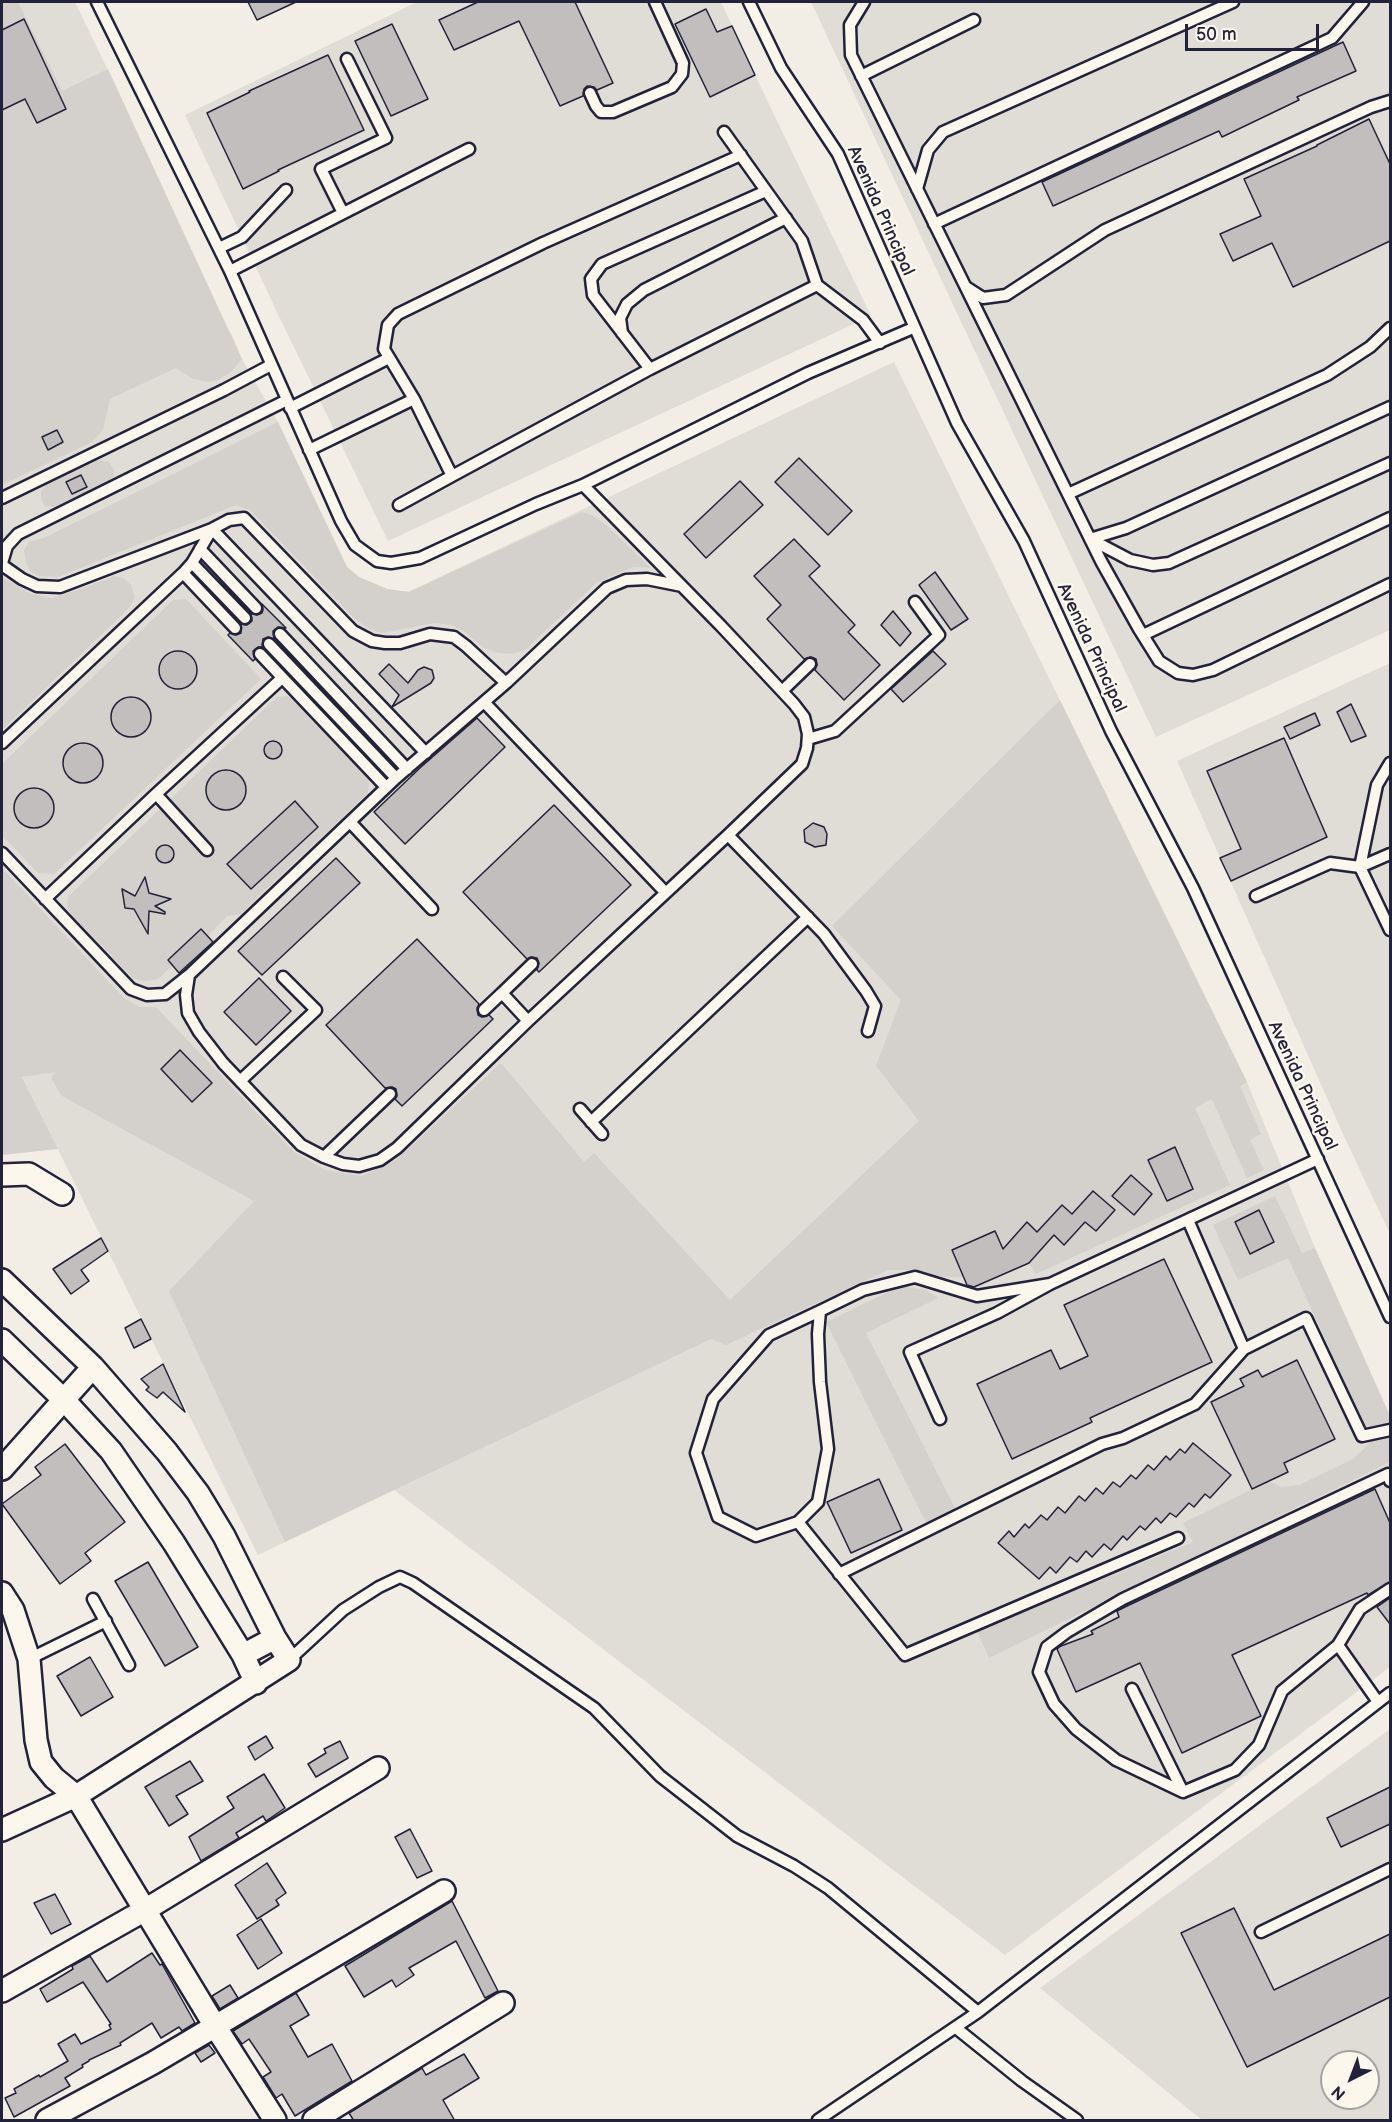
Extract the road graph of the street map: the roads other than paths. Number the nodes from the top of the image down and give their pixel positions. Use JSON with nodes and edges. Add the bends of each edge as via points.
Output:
{"nodes":[{"id":1,"x":97,"y":2,"type":"edge"},
{"id":2,"x":655,"y":2,"type":"edge"},
{"id":3,"x":749,"y":2,"type":"edge"},
{"id":4,"x":864,"y":2,"type":"edge"},
{"id":5,"x":1233,"y":2,"type":"edge"},
{"id":6,"x":1362,"y":2,"type":"edge"},
{"id":7,"x":974,"y":20,"type":"dead end"},
{"id":8,"x":347,"y":59,"type":"dead end"},
{"id":9,"x":861,"y":76,"type":"junction"},
{"id":10,"x":590,"y":93,"type":"dead end"},
{"id":11,"x":1390,"y":101,"type":"edge"},
{"id":12,"x":724,"y":132,"type":"dead end"},
{"id":13,"x":469,"y":149,"type":"dead end"},
{"id":14,"x":741,"y":155,"type":"junction"},
{"id":15,"x":917,"y":189,"type":"junction"},
{"id":16,"x":286,"y":190,"type":"dead end"},
{"id":17,"x":766,"y":191,"type":"junction"},
{"id":18,"x":342,"y":213,"type":"junction"},
{"id":19,"x":786,"y":218,"type":"junction"},
{"id":20,"x":934,"y":224,"type":"junction"},
{"id":21,"x":219,"y":248,"type":"junction"},
{"id":22,"x":230,"y":271,"type":"junction"},
{"id":23,"x":817,"y":285,"type":"junction"},
{"id":24,"x":965,"y":286,"type":"junction"},
{"id":25,"x":914,"y":328,"type":"junction"},
{"id":26,"x":1390,"y":328,"type":"edge"},
{"id":27,"x":622,"y":333,"type":"junction"},
{"id":28,"x":880,"y":342,"type":"junction"},
{"id":29,"x":389,"y":358,"type":"junction"},
{"id":30,"x":271,"y":365,"type":"junction"},
{"id":31,"x":650,"y":369,"type":"junction"},
{"id":32,"x":414,"y":399,"type":"junction"},
{"id":33,"x":288,"y":404,"type":"junction"},
{"id":34,"x":1390,"y":407,"type":"edge"},
{"id":35,"x":309,"y":450,"type":"junction"},
{"id":36,"x":1390,"y":463,"type":"edge"},
{"id":37,"x":452,"y":476,"type":"junction"},
{"id":38,"x":583,"y":485,"type":"junction"},
{"id":39,"x":1068,"y":494,"type":"junction"},
{"id":40,"x":2,"y":498,"type":"edge"},
{"id":41,"x":399,"y":505,"type":"dead end"},
{"id":42,"x":1390,"y":518,"type":"edge"},
{"id":43,"x":212,"y":529,"type":"junction"},
{"id":44,"x":1090,"y":539,"type":"junction"},
{"id":45,"x":200,"y":549,"type":"junction"},
{"id":46,"x":192,"y":562,"type":"junction"},
{"id":47,"x":2,"y":564,"type":"edge"},
{"id":48,"x":183,"y":573,"type":"junction"},
{"id":49,"x":1390,"y":584,"type":"edge"},
{"id":50,"x":682,"y":586,"type":"junction"},
{"id":51,"x":915,"y":602,"type":"dead end"},
{"id":52,"x":256,"y":608,"type":"dead end"},
{"id":53,"x":245,"y":618,"type":"dead end"},
{"id":54,"x":235,"y":628,"type":"dead end"},
{"id":55,"x":280,"y":634,"type":"dead end"},
{"id":56,"x":1143,"y":634,"type":"junction"},
{"id":57,"x":269,"y":644,"type":"dead end"},
{"id":58,"x":260,"y":654,"type":"dead end"},
{"id":59,"x":810,"y":664,"type":"dead end"},
{"id":60,"x":282,"y":678,"type":"junction"},
{"id":61,"x":506,"y":683,"type":"junction"},
{"id":62,"x":782,"y":691,"type":"junction"},
{"id":63,"x":484,"y":702,"type":"junction"},
{"id":64,"x":808,"y":739,"type":"junction"},
{"id":65,"x":2,"y":743,"type":"edge"},
{"id":66,"x":426,"y":753,"type":"junction"},
{"id":67,"x":1390,"y":763,"type":"edge"},
{"id":68,"x":407,"y":769,"type":"junction"},
{"id":69,"x":396,"y":778,"type":"junction"},
{"id":70,"x":386,"y":788,"type":"junction"},
{"id":71,"x":156,"y":794,"type":"junction"},
{"id":72,"x":350,"y":822,"type":"junction"},
{"id":73,"x":728,"y":835,"type":"junction"},
{"id":74,"x":207,"y":850,"type":"dead end"},
{"id":75,"x":2,"y":854,"type":"edge"},
{"id":76,"x":1390,"y":854,"type":"edge"},
{"id":77,"x":1360,"y":867,"type":"junction"},
{"id":78,"x":665,"y":892,"type":"junction"},
{"id":79,"x":1256,"y":896,"type":"dead end"},
{"id":80,"x":45,"y":899,"type":"junction"},
{"id":81,"x":432,"y":909,"type":"dead end"},
{"id":82,"x":808,"y":917,"type":"junction"},
{"id":83,"x":1390,"y":930,"type":"edge"},
{"id":84,"x":532,"y":964,"type":"dead end"},
{"id":85,"x":189,"y":975,"type":"junction"},
{"id":86,"x":283,"y":977,"type":"dead end"},
{"id":87,"x":502,"y":993,"type":"junction"},
{"id":88,"x":484,"y":1010,"type":"dead end"},
{"id":89,"x":528,"y":1021,"type":"junction"},
{"id":90,"x":868,"y":1031,"type":"dead end"},
{"id":91,"x":240,"y":1081,"type":"junction"},
{"id":92,"x":390,"y":1094,"type":"dead end"},
{"id":93,"x":580,"y":1110,"type":"dead end"},
{"id":94,"x":591,"y":1122,"type":"junction"},
{"id":95,"x":602,"y":1134,"type":"dead end"},
{"id":96,"x":324,"y":1158,"type":"junction"},
{"id":97,"x":1318,"y":1159,"type":"junction"},
{"id":98,"x":2,"y":1175,"type":"edge"},
{"id":99,"x":62,"y":1194,"type":"dead end"},
{"id":100,"x":1188,"y":1220,"type":"junction"},
{"id":101,"x":2,"y":1280,"type":"edge"},
{"id":102,"x":1050,"y":1284,"type":"junction"},
{"id":103,"x":820,"y":1311,"type":"junction"},
{"id":104,"x":1390,"y":1317,"type":"edge"},
{"id":105,"x":2,"y":1340,"type":"edge"},
{"id":106,"x":1244,"y":1349,"type":"junction"},
{"id":107,"x":93,"y":1367,"type":"junction"},
{"id":108,"x":65,"y":1401,"type":"junction"},
{"id":109,"x":940,"y":1419,"type":"dead end"},
{"id":110,"x":1390,"y":1430,"type":"edge"},
{"id":111,"x":2,"y":1469,"type":"edge"},
{"id":112,"x":1390,"y":1481,"type":"edge"},
{"id":113,"x":798,"y":1522,"type":"junction"},
{"id":114,"x":1178,"y":1538,"type":"dead end"},
{"id":115,"x":839,"y":1574,"type":"junction"},
{"id":116,"x":1390,"y":1589,"type":"edge"},
{"id":117,"x":2,"y":1593,"type":"edge"},
{"id":118,"x":93,"y":1599,"type":"dead end"},
{"id":119,"x":106,"y":1621,"type":"junction"},
{"id":120,"x":275,"y":1638,"type":"junction"},
{"id":121,"x":1338,"y":1645,"type":"junction"},
{"id":122,"x":243,"y":1655,"type":"junction"},
{"id":123,"x":29,"y":1659,"type":"junction"},
{"id":124,"x":290,"y":1660,"type":"junction"},
{"id":125,"x":129,"y":1665,"type":"dead end"},
{"id":126,"x":256,"y":1683,"type":"junction"},
{"id":127,"x":1132,"y":1689,"type":"dead end"},
{"id":128,"x":1390,"y":1693,"type":"edge"},
{"id":129,"x":1378,"y":1702,"type":"junction"},
{"id":130,"x":378,"y":1768,"type":"dead end"},
{"id":131,"x":1183,"y":1792,"type":"junction"},
{"id":132,"x":76,"y":1796,"type":"junction"},
{"id":133,"x":2,"y":1830,"type":"edge"},
{"id":134,"x":1389,"y":1872,"type":"edge"},
{"id":135,"x":444,"y":1891,"type":"dead end"},
{"id":136,"x":145,"y":1910,"type":"junction"},
{"id":137,"x":1261,"y":1932,"type":"dead end"},
{"id":138,"x":2,"y":1991,"type":"edge"},
{"id":139,"x":503,"y":2003,"type":"dead end"},
{"id":140,"x":978,"y":2012,"type":"junction"},
{"id":141,"x":215,"y":2026,"type":"junction"},
{"id":142,"x":956,"y":2028,"type":"junction"},
{"id":143,"x":47,"y":2121,"type":"edge"},
{"id":144,"x":274,"y":2121,"type":"edge"},
{"id":145,"x":314,"y":2121,"type":"edge"},
{"id":146,"x":818,"y":2121,"type":"edge"},
{"id":147,"x":1077,"y":2121,"type":"edge"}],
"edges":[{"from":1,"to":21,"type":"lane"},
{"from":2,"to":10,"type":"lane","via":[[683,63],[682,74],[672,87],[613,112],[602,112]]},
{"from":3,"to":25,"type":"lane","name":"Avenida Principal","via":[[781,68],[838,154]]},
{"from":4,"to":9,"type":"lane","via":[[850,26],[851,55]]},
{"from":5,"to":15,"type":"lane","via":[[943,132],[928,150]]},
{"from":6,"to":20,"type":"lane","via":[[1332,38]]},
{"from":7,"to":9,"type":"lane"},
{"from":8,"to":18,"type":"lane","via":[[386,138],[321,169]]},
{"from":9,"to":15,"type":"lane"},
{"from":11,"to":24,"type":"lane","via":[[1105,230],[1006,295],[983,298]]},
{"from":12,"to":14,"type":"lane"},
{"from":13,"to":18,"type":"lane"},
{"from":14,"to":17,"type":"lane"},
{"from":14,"to":29,"type":"lane","via":[[543,243],[398,314],[388,325],[384,349]]},
{"from":15,"to":20,"type":"lane"},
{"from":16,"to":21,"type":"lane","via":[[242,237]]},
{"from":17,"to":19,"type":"lane"},
{"from":17,"to":27,"type":"lane","via":[[602,264],[591,279],[593,295]]},
{"from":18,"to":22,"type":"lane"},
{"from":19,"to":23,"type":"lane","via":[[802,241]]},
{"from":19,"to":27,"type":"lane","via":[[644,290],[627,304],[620,318]]},
{"from":20,"to":24,"type":"lane"},
{"from":21,"to":22,"type":"lane"},
{"from":22,"to":30,"type":"lane"},
{"from":23,"to":28,"type":"lane","via":[[863,320]]},
{"from":23,"to":31,"type":"lane"},
{"from":24,"to":39,"type":"lane"},
{"from":25,"to":28,"type":"lane"},
{"from":25,"to":97,"type":"lane","name":"Avenida Principal","via":[[957,423],[1024,542],[1111,731],[1193,888]]},
{"from":26,"to":39,"type":"lane","via":[[1370,347],[1327,375]]},
{"from":27,"to":31,"type":"lane"},
{"from":28,"to":38,"type":"lane","via":[[807,373]]},
{"from":29,"to":32,"type":"lane"},
{"from":29,"to":33,"type":"lane"},
{"from":30,"to":33,"type":"lane"},
{"from":30,"to":40,"type":"lane"},
{"from":31,"to":37,"type":"lane"},
{"from":32,"to":35,"type":"lane"},
{"from":32,"to":37,"type":"lane"},
{"from":33,"to":35,"type":"lane"},
{"from":33,"to":47,"type":"lane","via":[[18,534],[7,546]]},
{"from":34,"to":44,"type":"lane","via":[[1126,528]]},
{"from":35,"to":38,"type":"lane","via":[[351,540],[377,561],[391,563],[420,558]]},
{"from":36,"to":44,"type":"lane","via":[[1169,563],[1153,565],[1130,560]]},
{"from":37,"to":41,"type":"lane"},
{"from":38,"to":50,"type":"lane"},
{"from":39,"to":44,"type":"lane"},
{"from":42,"to":56,"type":"lane"},
{"from":43,"to":45,"type":"lane"},
{"from":43,"to":47,"type":"lane","via":[[60,587],[37,586]]},
{"from":43,"to":61,"type":"lane","via":[[244,518],[353,631],[372,641],[385,644],[430,634],[454,637]]},
{"from":43,"to":66,"type":"lane"},
{"from":44,"to":56,"type":"lane"},
{"from":45,"to":46,"type":"lane"},
{"from":45,"to":52,"type":"lane"},
{"from":46,"to":48,"type":"lane"},
{"from":46,"to":53,"type":"lane"},
{"from":48,"to":54,"type":"lane"},
{"from":48,"to":65,"type":"lane"},
{"from":49,"to":56,"type":"lane","via":[[1212,670],[1193,675],[1178,673],[1160,661]]},
{"from":50,"to":61,"type":"lane","via":[[647,579],[626,580],[606,588]]},
{"from":50,"to":62,"type":"lane"},
{"from":51,"to":64,"type":"lane","via":[[939,635],[835,731]]},
{"from":55,"to":68,"type":"lane"},
{"from":57,"to":69,"type":"lane"},
{"from":58,"to":60,"type":"lane"},
{"from":59,"to":62,"type":"lane"},
{"from":60,"to":70,"type":"lane"},
{"from":60,"to":71,"type":"lane"},
{"from":61,"to":63,"type":"lane"},
{"from":62,"to":64,"type":"lane","via":[[804,717]]},
{"from":63,"to":66,"type":"lane"},
{"from":63,"to":78,"type":"lane"},
{"from":64,"to":73,"type":"lane","via":[[802,764]]},
{"from":66,"to":68,"type":"lane"},
{"from":67,"to":77,"type":"lane","via":[[1377,785]]},
{"from":68,"to":69,"type":"lane"},
{"from":69,"to":70,"type":"lane"},
{"from":70,"to":72,"type":"lane"},
{"from":71,"to":74,"type":"lane"},
{"from":71,"to":80,"type":"lane"},
{"from":72,"to":81,"type":"lane"},
{"from":72,"to":85,"type":"lane"},
{"from":73,"to":78,"type":"lane"},
{"from":73,"to":82,"type":"lane"},
{"from":75,"to":80,"type":"lane"},
{"from":76,"to":77,"type":"lane"},
{"from":77,"to":79,"type":"lane","via":[[1330,862]]},
{"from":77,"to":83,"type":"lane"},
{"from":78,"to":89,"type":"lane"},
{"from":80,"to":85,"type":"lane","via":[[131,990],[165,994]]},
{"from":82,"to":90,"type":"lane","via":[[874,1006]]},
{"from":82,"to":94,"type":"lane"},
{"from":84,"to":87,"type":"lane"},
{"from":85,"to":91,"type":"lane","via":[[188,1012],[199,1032]]},
{"from":86,"to":91,"type":"lane","via":[[316,1010]]},
{"from":87,"to":88,"type":"lane"},
{"from":87,"to":89,"type":"lane"},
{"from":89,"to":96,"type":"lane","via":[[380,1160],[359,1166]]},
{"from":91,"to":96,"type":"lane","via":[[301,1145]]},
{"from":92,"to":96,"type":"lane"},
{"from":93,"to":94,"type":"lane"},
{"from":94,"to":95,"type":"lane"},
{"from":97,"to":100,"type":"lane"},
{"from":97,"to":104,"type":"lane","name":"Avenida Principal"},
{"from":98,"to":99,"type":"street","via":[[29,1174]]},
{"from":100,"to":102,"type":"lane"},
{"from":100,"to":106,"type":"lane"},
{"from":101,"to":107,"type":"street"},
{"from":102,"to":103,"type":"lane","via":[[977,1296],[915,1277],[863,1290]]},
{"from":102,"to":109,"type":"lane","via":[[910,1352]]},
{"from":103,"to":113,"type":"lane","via":[[820,1382],[828,1449],[818,1502]]},
{"from":103,"to":113,"type":"lane","via":[[769,1335],[713,1399],[696,1453],[718,1517],[756,1536]]},
{"from":105,"to":108,"type":"street"},
{"from":106,"to":110,"type":"lane","via":[[1306,1318],[1362,1436]]},
{"from":106,"to":115,"type":"lane","via":[[1195,1404],[1124,1438],[1102,1444]]},
{"from":107,"to":108,"type":"street"},
{"from":107,"to":120,"type":"street","via":[[198,1493]]},
{"from":108,"to":111,"type":"street"},
{"from":108,"to":122,"type":"street","via":[[111,1451],[141,1492]]},
{"from":112,"to":131,"type":"lane","via":[[1388,1474],[1123,1599],[1047,1647],[1040,1672],[1054,1704],[1076,1729],[1116,1760]]},
{"from":113,"to":115,"type":"lane"},
{"from":114,"to":115,"type":"lane","via":[[905,1655]]},
{"from":116,"to":121,"type":"lane","via":[[1360,1609]]},
{"from":117,"to":123,"type":"street","via":[[13,1610]]},
{"from":118,"to":119,"type":"lane"},
{"from":119,"to":123,"type":"lane"},
{"from":119,"to":125,"type":"lane"},
{"from":120,"to":122,"type":"street"},
{"from":120,"to":124,"type":"street"},
{"from":121,"to":129,"type":"lane"},
{"from":121,"to":131,"type":"lane","via":[[1282,1691],[1259,1745],[1235,1770]]},
{"from":122,"to":126,"type":"street"},
{"from":123,"to":132,"type":"street","via":[[41,1762]]},
{"from":124,"to":126,"type":"street"},
{"from":124,"to":140,"type":"lane","via":[[343,1610],[379,1587],[400,1577],[412,1583],[594,1708],[660,1776],[737,1836],[828,1888]]},
{"from":126,"to":132,"type":"street"},
{"from":127,"to":131,"type":"lane"},
{"from":128,"to":129,"type":"lane"},
{"from":129,"to":140,"type":"lane"},
{"from":130,"to":136,"type":"street"},
{"from":132,"to":133,"type":"street"},
{"from":132,"to":136,"type":"street"},
{"from":134,"to":137,"type":"lane"},
{"from":135,"to":141,"type":"street"},
{"from":136,"to":138,"type":"street"},
{"from":136,"to":141,"type":"street"},
{"from":139,"to":145,"type":"street"},
{"from":140,"to":142,"type":"lane"},
{"from":141,"to":143,"type":"street"},
{"from":141,"to":144,"type":"street"},
{"from":142,"to":146,"type":"lane"},
{"from":142,"to":147,"type":"lane"}]}
